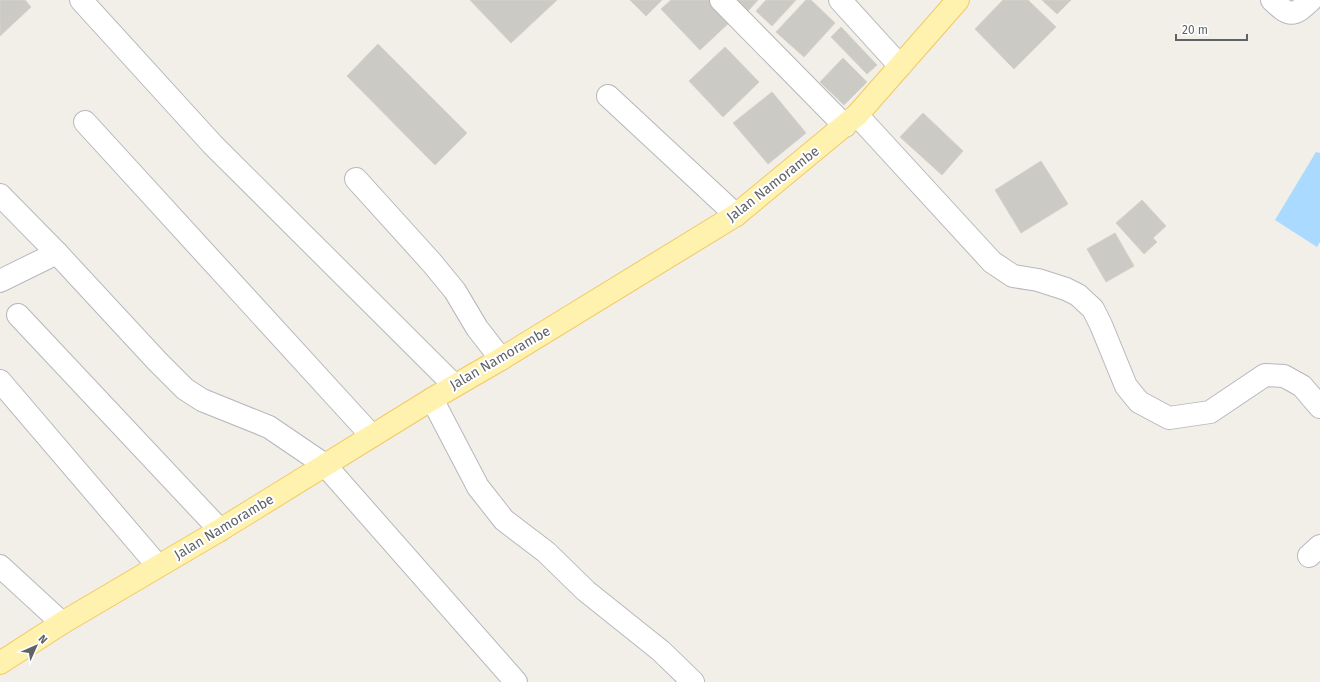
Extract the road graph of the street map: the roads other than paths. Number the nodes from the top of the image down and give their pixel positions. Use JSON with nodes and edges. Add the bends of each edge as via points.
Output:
{"nodes":[{"id":1,"x":81,"y":0,"type":"edge"},
{"id":2,"x":721,"y":0,"type":"edge"},
{"id":3,"x":840,"y":0,"type":"edge"},
{"id":4,"x":958,"y":0,"type":"edge"},
{"id":5,"x":1272,"y":0,"type":"edge"},
{"id":6,"x":1311,"y":0,"type":"edge"},
{"id":7,"x":900,"y":66,"type":"junction"},
{"id":8,"x":608,"y":96,"type":"dead end"},
{"id":9,"x":851,"y":121,"type":"junction"},
{"id":10,"x":85,"y":122,"type":"dead end"},
{"id":11,"x":356,"y":179,"type":"dead end"},
{"id":12,"x":0,"y":195,"type":"edge"},
{"id":13,"x":736,"y":215,"type":"junction"},
{"id":14,"x":57,"y":253,"type":"junction"},
{"id":15,"x":0,"y":281,"type":"edge"},
{"id":16,"x":18,"y":315,"type":"dead end"},
{"id":17,"x":501,"y":359,"type":"junction"},
{"id":18,"x":0,"y":381,"type":"edge"},
{"id":19,"x":454,"y":385,"type":"junction"},
{"id":20,"x":432,"y":399,"type":"junction"},
{"id":21,"x":1320,"y":407,"type":"edge"},
{"id":22,"x":372,"y":436,"type":"junction"},
{"id":23,"x":325,"y":465,"type":"junction"},
{"id":24,"x":220,"y":530,"type":"junction"},
{"id":25,"x":0,"y":566,"type":"edge"},
{"id":26,"x":158,"y":566,"type":"junction"},
{"id":27,"x":62,"y":623,"type":"junction"},
{"id":28,"x":0,"y":663,"type":"edge"},
{"id":29,"x":516,"y":682,"type":"edge"},
{"id":30,"x":693,"y":682,"type":"edge"}],
"edges":[{"from":1,"to":19,"type":"street","via":[[213,145]]},
{"from":2,"to":9,"type":"street"},
{"from":3,"to":7,"type":"street"},
{"from":4,"to":7,"type":"main road","name":"Jalan Namorambe"},
{"from":5,"to":6,"type":"street","via":[[1288,13],[1294,13]]},
{"from":7,"to":9,"type":"main road","name":"Jalan Namorambe"},
{"from":8,"to":13,"type":"street"},
{"from":9,"to":13,"type":"main road","name":"Jalan Namorambe"},
{"from":9,"to":21,"type":"street","via":[[992,262],[1013,276],[1038,280],[1066,289],[1093,308],[1126,386],[1139,402],[1169,418],[1210,412],[1265,375],[1284,376],[1302,386]]},
{"from":10,"to":22,"type":"street"},
{"from":11,"to":17,"type":"street","via":[[432,262]]},
{"from":12,"to":14,"type":"street"},
{"from":13,"to":17,"type":"main road","name":"Jalan Namorambe"},
{"from":14,"to":15,"type":"street"},
{"from":14,"to":23,"type":"street","via":[[185,389],[202,400],[269,427]]},
{"from":16,"to":24,"type":"street"},
{"from":17,"to":19,"type":"main road","name":"Jalan Namorambe"},
{"from":18,"to":26,"type":"street"},
{"from":19,"to":20,"type":"main road","name":"Jalan Namorambe"},
{"from":20,"to":22,"type":"main road","name":"Jalan Namorambe"},
{"from":20,"to":30,"type":"street","via":[[478,487],[504,520],[546,552],[586,591],[661,651]]},
{"from":22,"to":23,"type":"main road","name":"Jalan Namorambe"},
{"from":23,"to":24,"type":"main road","name":"Jalan Namorambe"},
{"from":23,"to":29,"type":"street"},
{"from":24,"to":26,"type":"main road","name":"Jalan Namorambe"},
{"from":25,"to":27,"type":"street"},
{"from":26,"to":27,"type":"main road","name":"Jalan Namorambe"},
{"from":27,"to":28,"type":"main road","name":"Jalan Namorambe"}]}
